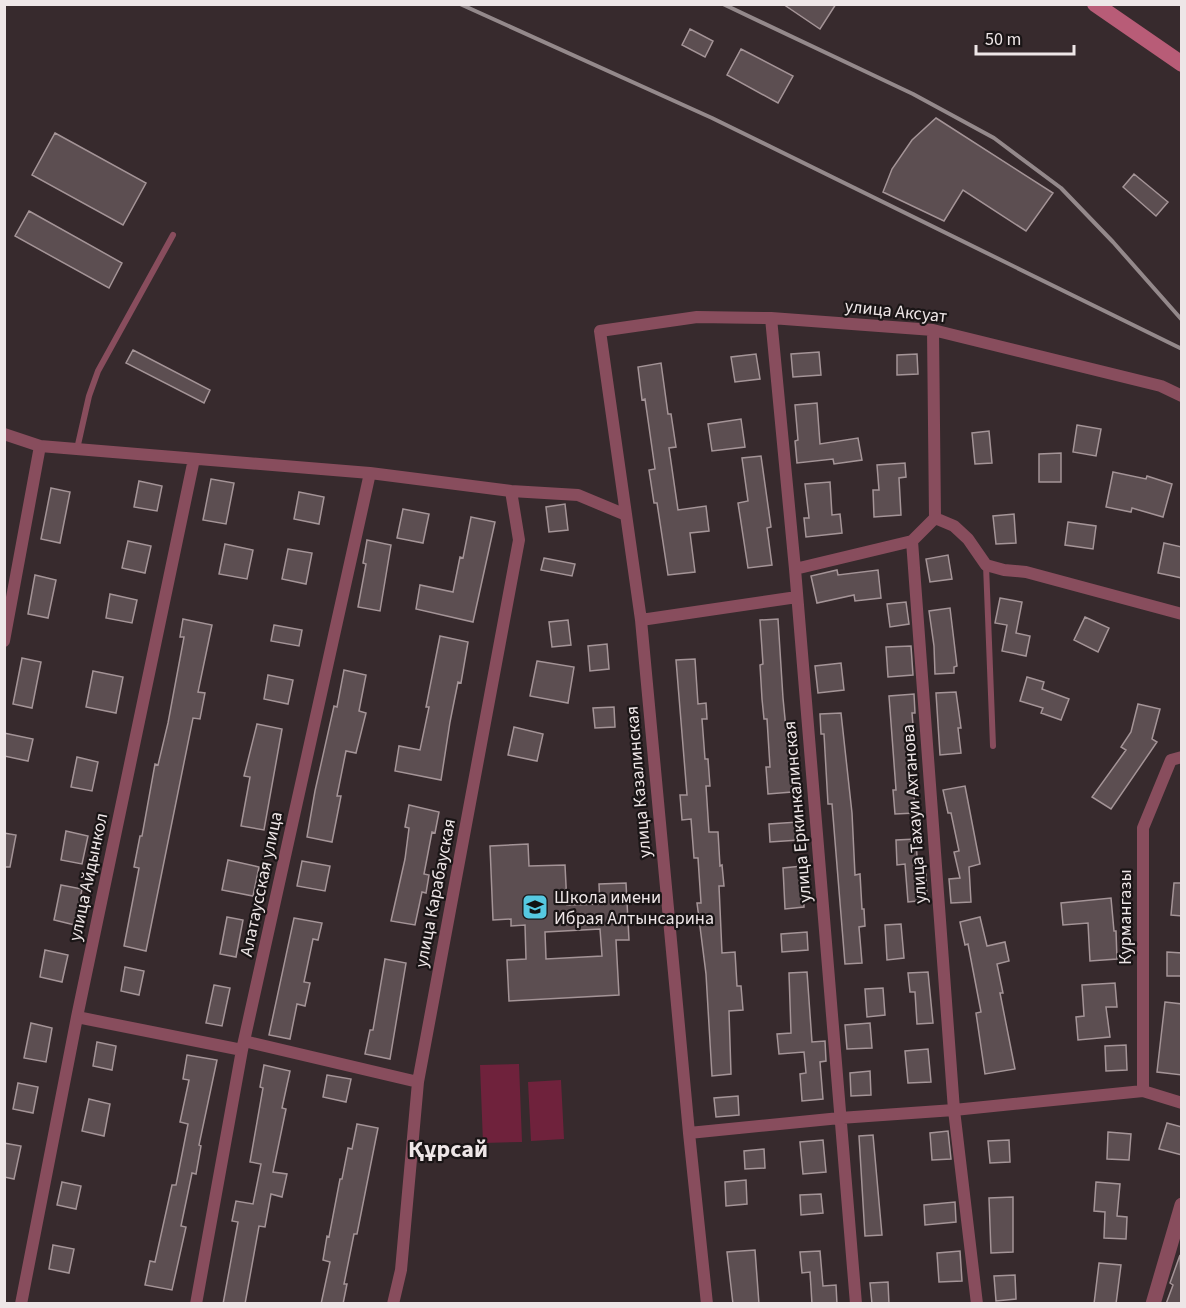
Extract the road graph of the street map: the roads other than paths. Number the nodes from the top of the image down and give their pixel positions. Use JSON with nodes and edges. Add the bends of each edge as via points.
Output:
{"nodes":[{"id":1,"x":1095,"y":4,"type":"edge"},
{"id":2,"x":1182,"y":64,"type":"edge"},
{"id":3,"x":173,"y":236,"type":"dead end"},
{"id":4,"x":771,"y":318,"type":"junction"},
{"id":5,"x":933,"y":330,"type":"junction"},
{"id":6,"x":600,"y":331,"type":"joint"},
{"id":7,"x":1182,"y":396,"type":"edge"},
{"id":8,"x":4,"y":434,"type":"edge"},
{"id":9,"x":40,"y":446,"type":"junction"},
{"id":10,"x":77,"y":449,"type":"junction"},
{"id":11,"x":194,"y":459,"type":"junction"},
{"id":12,"x":369,"y":473,"type":"junction"},
{"id":13,"x":511,"y":491,"type":"junction"},
{"id":14,"x":626,"y":515,"type":"junction"},
{"id":15,"x":935,"y":518,"type":"junction"},
{"id":16,"x":912,"y":541,"type":"junction"},
{"id":17,"x":986,"y":565,"type":"junction"},
{"id":18,"x":795,"y":569,"type":"junction"},
{"id":19,"x":797,"y":597,"type":"junction"},
{"id":20,"x":1182,"y":614,"type":"edge"},
{"id":21,"x":641,"y":620,"type":"junction"},
{"id":22,"x":4,"y":641,"type":"edge"},
{"id":23,"x":993,"y":746,"type":"dead end"},
{"id":24,"x":1182,"y":757,"type":"edge"},
{"id":25,"x":77,"y":1017,"type":"junction"},
{"id":26,"x":243,"y":1046,"type":"junction"},
{"id":27,"x":418,"y":1082,"type":"junction"},
{"id":28,"x":1143,"y":1091,"type":"junction"},
{"id":29,"x":1182,"y":1102,"type":"edge"},
{"id":30,"x":954,"y":1110,"type":"junction"},
{"id":31,"x":840,"y":1118,"type":"junction"},
{"id":32,"x":689,"y":1133,"type":"junction"},
{"id":33,"x":1182,"y":1205,"type":"edge"},
{"id":34,"x":21,"y":1304,"type":"edge"},
{"id":35,"x":196,"y":1304,"type":"edge"},
{"id":36,"x":393,"y":1304,"type":"edge"},
{"id":37,"x":707,"y":1304,"type":"edge"},
{"id":38,"x":856,"y":1304,"type":"edge"},
{"id":39,"x":977,"y":1304,"type":"edge"},
{"id":40,"x":1153,"y":1304,"type":"edge"}],
"edges":[{"from":1,"to":2,"type":"main road"},
{"from":3,"to":10,"type":"lane","via":[[98,371]]},
{"from":4,"to":5,"type":"street","name":"улица Аксуат"},
{"from":4,"to":6,"type":"street","name":"улица Аксуат","via":[[697,317]]},
{"from":4,"to":18,"type":"street","name":"улица Еркинкалинская"},
{"from":5,"to":7,"type":"street","name":"улица Аксуат","via":[[1161,387]]},
{"from":5,"to":15,"type":"street"},
{"from":6,"to":14,"type":"street","name":"улица Казалинская"},
{"from":8,"to":9,"type":"street"},
{"from":9,"to":10,"type":"street"},
{"from":9,"to":22,"type":"street"},
{"from":10,"to":11,"type":"street"},
{"from":11,"to":12,"type":"street"},
{"from":11,"to":25,"type":"street","name":"улица Айдынкол"},
{"from":12,"to":13,"type":"street"},
{"from":12,"to":26,"type":"street","name":"Алатаусская улица"},
{"from":13,"to":14,"type":"street","via":[[578,495]]},
{"from":13,"to":27,"type":"street","name":"улица Карабауская","via":[[519,540]]},
{"from":14,"to":21,"type":"street","name":"улица Казалинская"},
{"from":15,"to":16,"type":"street"},
{"from":15,"to":17,"type":"street","via":[[954,526]]},
{"from":16,"to":18,"type":"street"},
{"from":16,"to":30,"type":"street","name":"улица Тахауи Ахтанова"},
{"from":17,"to":20,"type":"street"},
{"from":17,"to":23,"type":"lane"},
{"from":18,"to":19,"type":"street","name":"улица Еркинкалинская"},
{"from":19,"to":21,"type":"street"},
{"from":19,"to":31,"type":"street","name":"улица Еркинкалинская"},
{"from":21,"to":32,"type":"street","name":"улица Казалинская"},
{"from":24,"to":28,"type":"street","name":"Курмангазы","via":[[1172,760],[1143,828]]},
{"from":25,"to":26,"type":"street"},
{"from":25,"to":34,"type":"street","name":"улица Айдынкол"},
{"from":26,"to":27,"type":"street"},
{"from":26,"to":35,"type":"street","name":"Алатаусская улица"},
{"from":27,"to":36,"type":"street","name":"улица Карабауская","via":[[401,1270]]},
{"from":28,"to":29,"type":"street"},
{"from":28,"to":30,"type":"street"},
{"from":30,"to":31,"type":"street"},
{"from":30,"to":39,"type":"street","name":"улица Тахауи Ахтанова"},
{"from":31,"to":32,"type":"street"},
{"from":31,"to":38,"type":"street","name":"улица Еркинкалинская"},
{"from":32,"to":37,"type":"street","name":"улица Казалинская"},
{"from":33,"to":40,"type":"street"}]}
